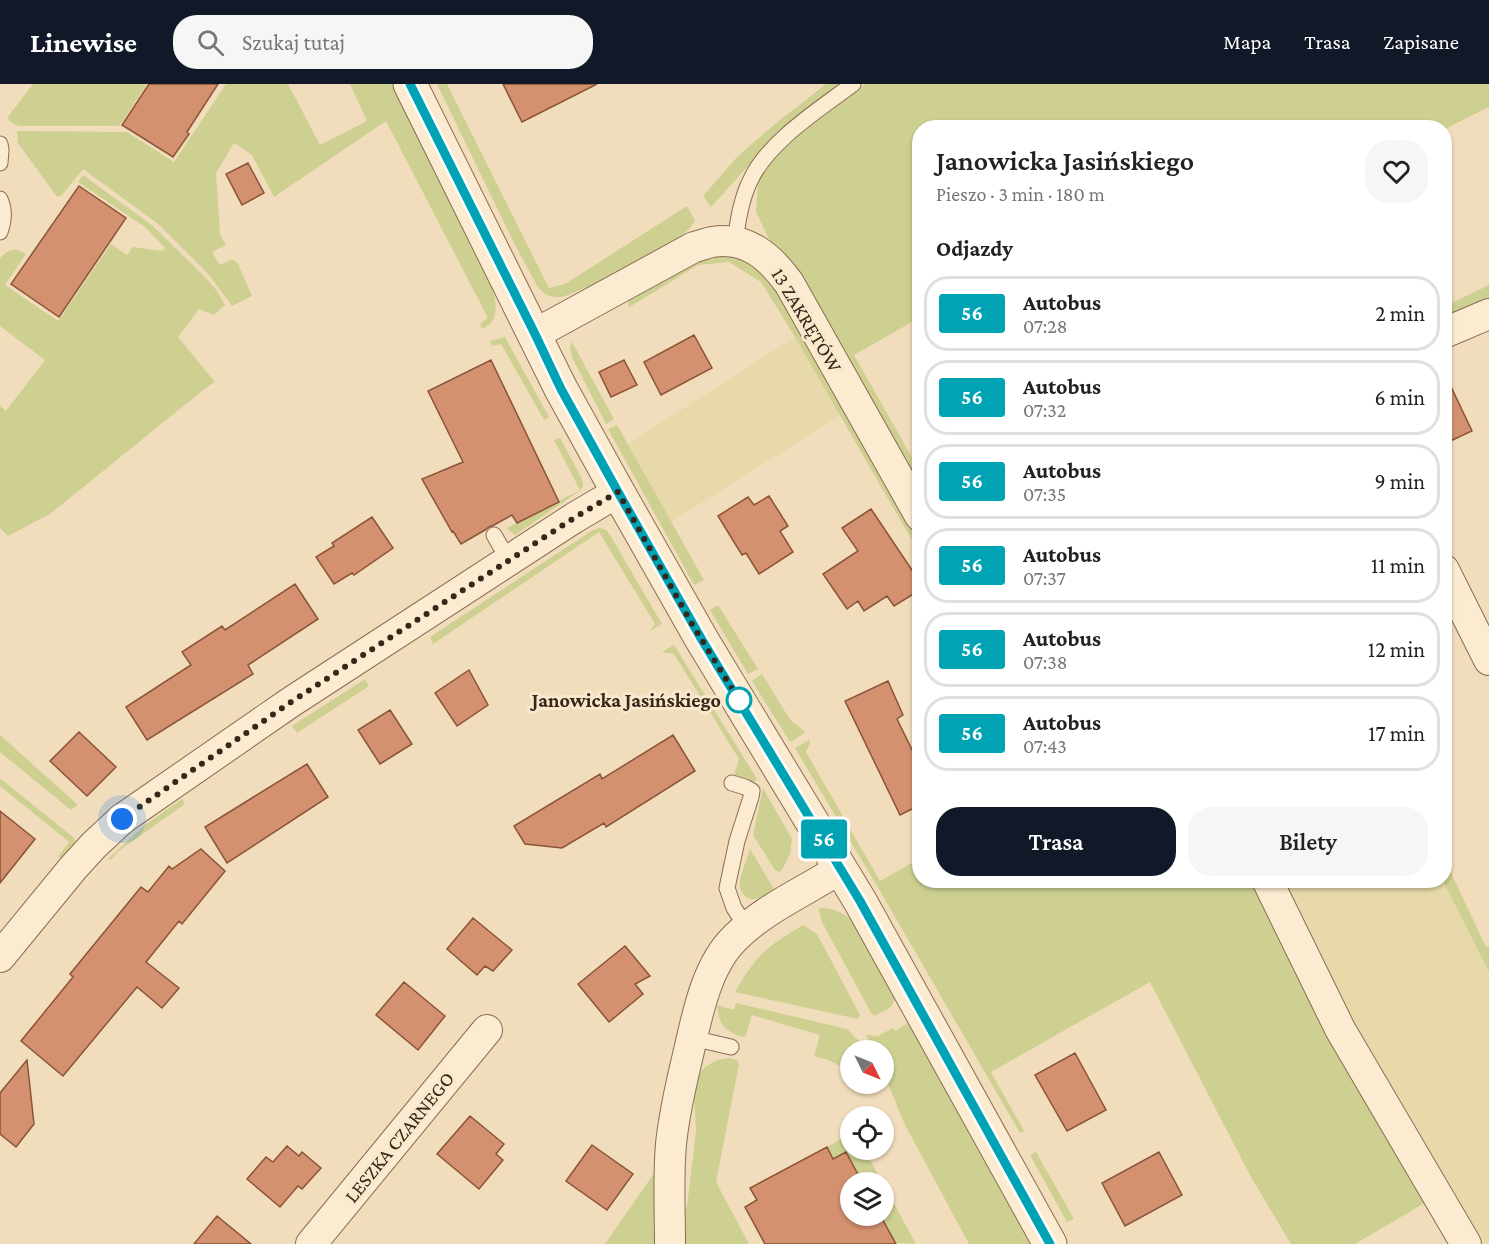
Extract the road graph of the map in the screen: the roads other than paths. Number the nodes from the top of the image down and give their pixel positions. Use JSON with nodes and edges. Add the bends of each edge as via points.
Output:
{"nodes":[{"id":1,"x":410,"y":84,"type":"edge"},
{"id":2,"x":853,"y":84,"type":"edge"},
{"id":3,"x":0,"y":144,"type":"edge"},
{"id":4,"x":0,"y":163,"type":"edge"},
{"id":5,"x":0,"y":199,"type":"edge"},
{"id":6,"x":0,"y":232,"type":"edge"},
{"id":7,"x":735,"y":242,"type":"junction"},
{"id":8,"x":1489,"y":314,"type":"edge"},
{"id":9,"x":1452,"y":330,"type":"edge"},
{"id":10,"x":535,"y":334,"type":"junction"},
{"id":11,"x":618,"y":492,"type":"junction"},
{"id":12,"x":912,"y":502,"type":"edge"},
{"id":13,"x":494,"y":535,"type":"dead end"},
{"id":14,"x":509,"y":561,"type":"junction"},
{"id":15,"x":1452,"y":586,"type":"edge"},
{"id":16,"x":1489,"y":660,"type":"edge"},
{"id":17,"x":732,"y":783,"type":"dead end"},
{"id":18,"x":841,"y":868,"type":"junction"},
{"id":19,"x":1271,"y":888,"type":"edge"},
{"id":20,"x":747,"y":928,"type":"junction"},
{"id":21,"x":0,"y":957,"type":"edge"},
{"id":22,"x":487,"y":1030,"type":"dead end"},
{"id":23,"x":692,"y":1038,"type":"junction"},
{"id":24,"x":731,"y":1047,"type":"dead end"},
{"id":25,"x":311,"y":1244,"type":"edge"},
{"id":26,"x":670,"y":1244,"type":"edge"},
{"id":27,"x":1050,"y":1244,"type":"edge"},
{"id":28,"x":1466,"y":1244,"type":"edge"}],
"edges":[{"from":1,"to":10,"type":"street"},
{"from":2,"to":7,"type":"lane","via":[[799,125],[760,165],[739,211]]},
{"from":3,"to":4,"type":"lane"},
{"from":5,"to":6,"type":"lane","via":[[4,222]]},
{"from":7,"to":10,"type":"street","name":"13 ZAKRĘTÓW","via":[[694,247]]},
{"from":7,"to":12,"type":"street","name":"13 ZAKRĘTÓW","via":[[767,257],[789,282]]},
{"from":8,"to":9,"type":"street"},
{"from":10,"to":11,"type":"street"},
{"from":11,"to":14,"type":"street"},
{"from":11,"to":18,"type":"street","via":[[702,640]]},
{"from":13,"to":14,"type":"lane"},
{"from":14,"to":21,"type":"street","via":[[291,702],[122,819],[73,868]]},
{"from":15,"to":16,"type":"street"},
{"from":17,"to":20,"type":"lane","via":[[752,791],[727,888]]},
{"from":18,"to":20,"type":"street"},
{"from":18,"to":27,"type":"street"},
{"from":19,"to":28,"type":"street","via":[[1340,1029]]},
{"from":20,"to":23,"type":"street","via":[[715,964]]},
{"from":22,"to":25,"type":"street","name":"LESZKA CZARNEGO"},
{"from":23,"to":24,"type":"lane"},
{"from":23,"to":26,"type":"street","via":[[671,1144]]}]}
